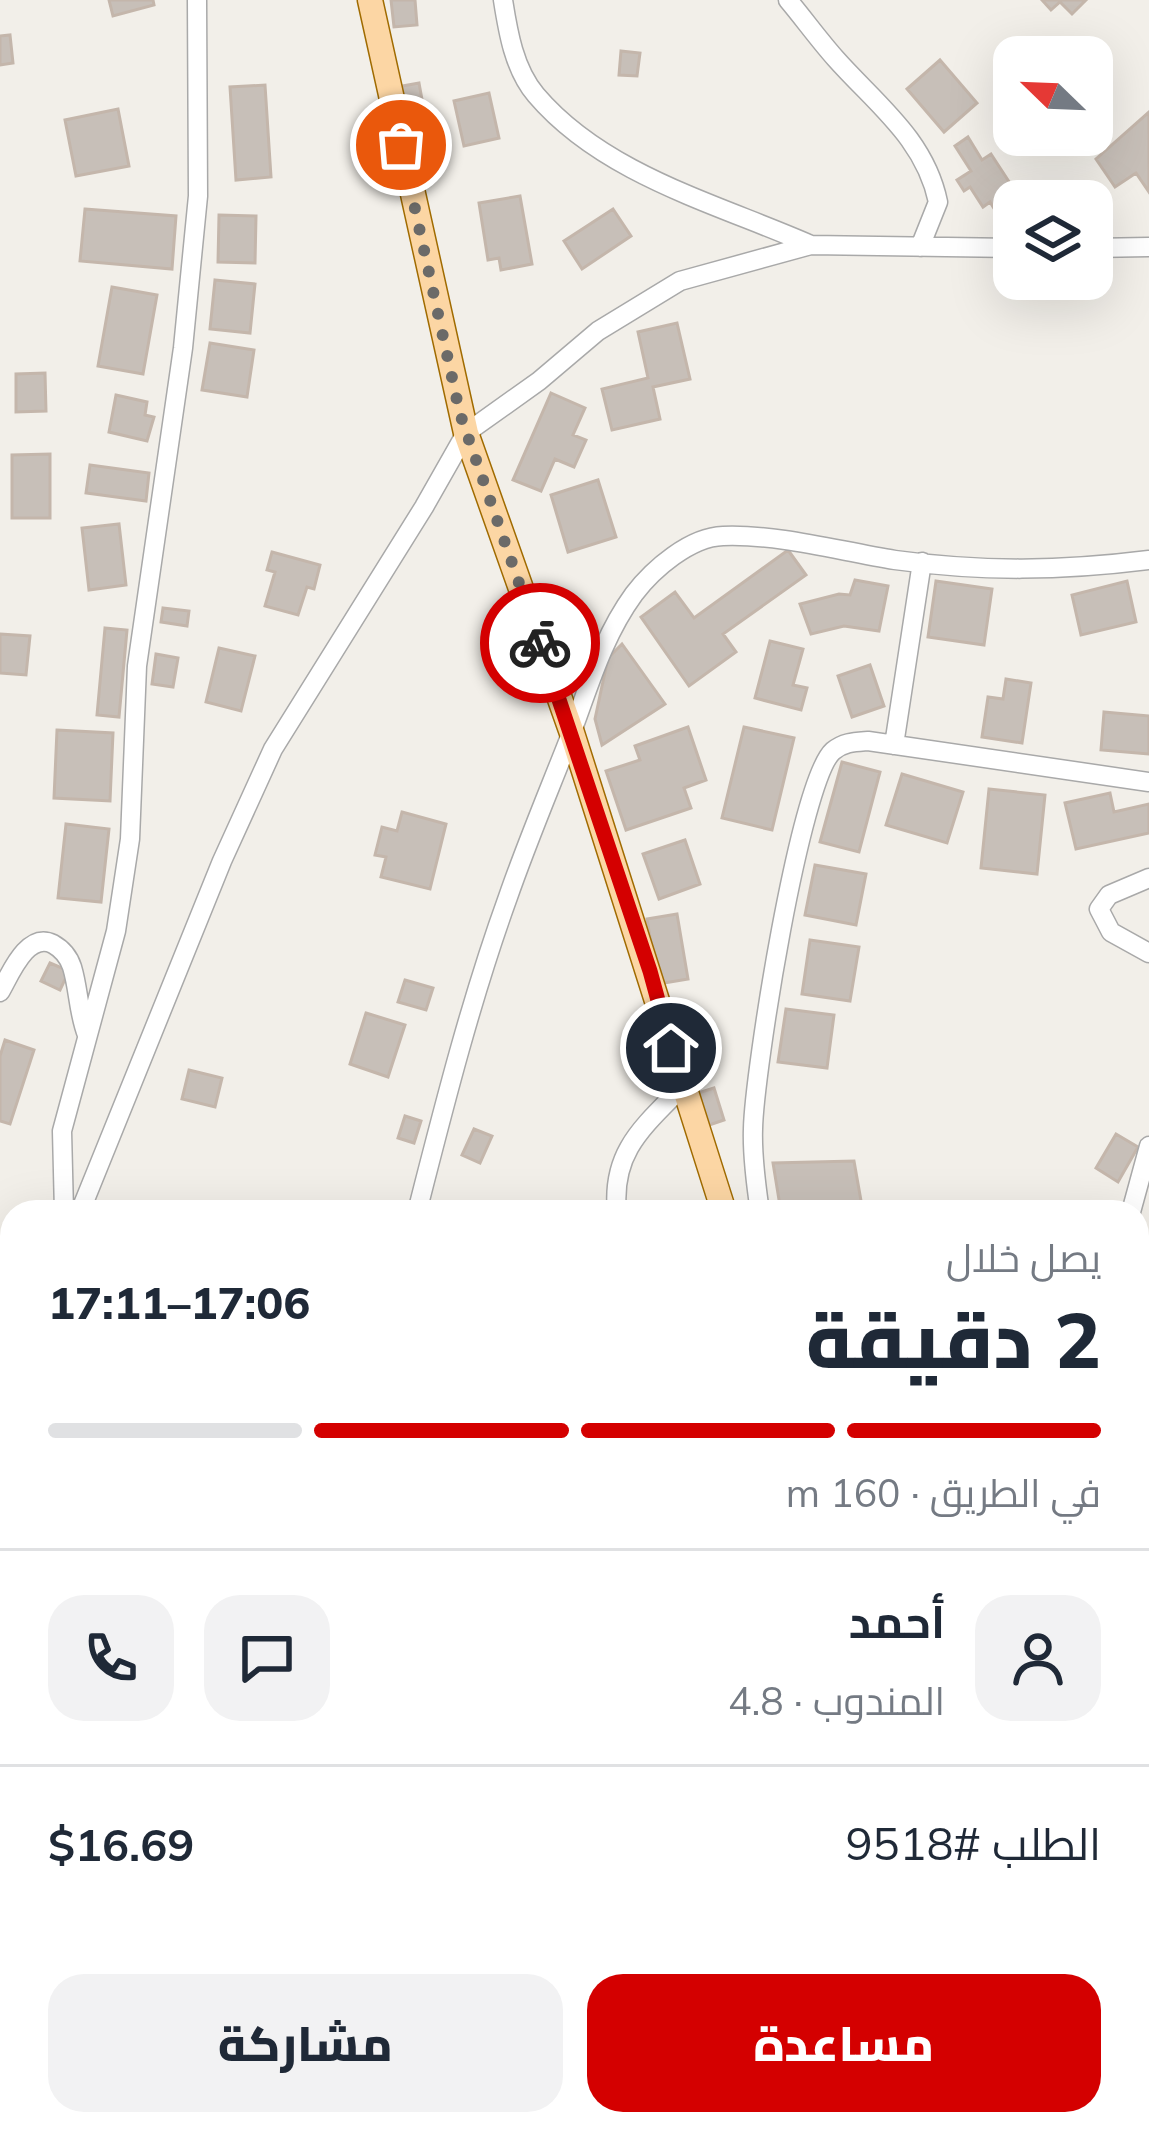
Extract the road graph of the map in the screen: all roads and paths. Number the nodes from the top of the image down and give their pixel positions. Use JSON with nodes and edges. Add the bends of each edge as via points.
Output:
{"nodes":[{"id":1,"x":197,"y":0,"type":"edge"},
{"id":2,"x":370,"y":0,"type":"edge"},
{"id":3,"x":503,"y":0,"type":"edge"},
{"id":4,"x":788,"y":0,"type":"edge"},
{"id":5,"x":811,"y":245,"type":"junction"},
{"id":6,"x":1149,"y":247,"type":"edge"},
{"id":7,"x":920,"y":248,"type":"junction"},
{"id":8,"x":993,"y":248,"type":"edge"},
{"id":9,"x":1113,"y":248,"type":"edge"},
{"id":10,"x":466,"y":433,"type":"junction"},
{"id":11,"x":1149,"y":560,"type":"edge"},
{"id":12,"x":922,"y":562,"type":"junction"},
{"id":13,"x":572,"y":733,"type":"junction"},
{"id":14,"x":894,"y":745,"type":"junction"},
{"id":15,"x":1149,"y":782,"type":"edge"},
{"id":16,"x":1149,"y":878,"type":"edge"},
{"id":17,"x":1149,"y":953,"type":"edge"},
{"id":18,"x":0,"y":992,"type":"edge"},
{"id":19,"x":87,"y":1034,"type":"junction"},
{"id":20,"x":682,"y":1087,"type":"junction"},
{"id":21,"x":1148,"y":1151,"type":"edge"},
{"id":22,"x":64,"y":1200,"type":"edge"},
{"id":23,"x":85,"y":1200,"type":"edge"},
{"id":24,"x":420,"y":1200,"type":"edge"},
{"id":25,"x":616,"y":1200,"type":"edge"},
{"id":26,"x":720,"y":1200,"type":"edge"},
{"id":27,"x":759,"y":1200,"type":"edge"},
{"id":28,"x":1134,"y":1200,"type":"edge"}],
"edges":[{"from":1,"to":19,"type":"street","via":[[198,196],[185,326],[137,666],[130,839],[116,931]]},
{"from":2,"to":10,"type":"main road"},
{"from":3,"to":5,"type":"street","via":[[522,74],[571,127],[652,178]]},
{"from":4,"to":7,"type":"street","via":[[923,158],[938,202]]},
{"from":5,"to":7,"type":"street"},
{"from":5,"to":10,"type":"street","via":[[680,281],[598,331]]},
{"from":6,"to":9,"type":"street"},
{"from":7,"to":8,"type":"street"},
{"from":10,"to":13,"type":"main road"},
{"from":10,"to":23,"type":"street","via":[[272,748]]},
{"from":11,"to":12,"type":"street","via":[[1065,571]]},
{"from":12,"to":13,"type":"street","via":[[718,536],[685,550],[658,567],[625,608]]},
{"from":12,"to":14,"type":"street"},
{"from":13,"to":20,"type":"main road"},
{"from":13,"to":24,"type":"street","via":[[507,898]]},
{"from":14,"to":15,"type":"street"},
{"from":14,"to":27,"type":"street","via":[[847,742],[818,776],[764,1022],[753,1130]]},
{"from":16,"to":17,"type":"street","via":[[1108,895],[1099,909],[1111,932]]},
{"from":18,"to":19,"type":"street","via":[[30,946],[56,946],[73,971]]},
{"from":19,"to":22,"type":"street","via":[[62,1131]]},
{"from":20,"to":25,"type":"street","via":[[619,1163]]},
{"from":20,"to":26,"type":"main road"},
{"from":21,"to":28,"type":"street"}]}
